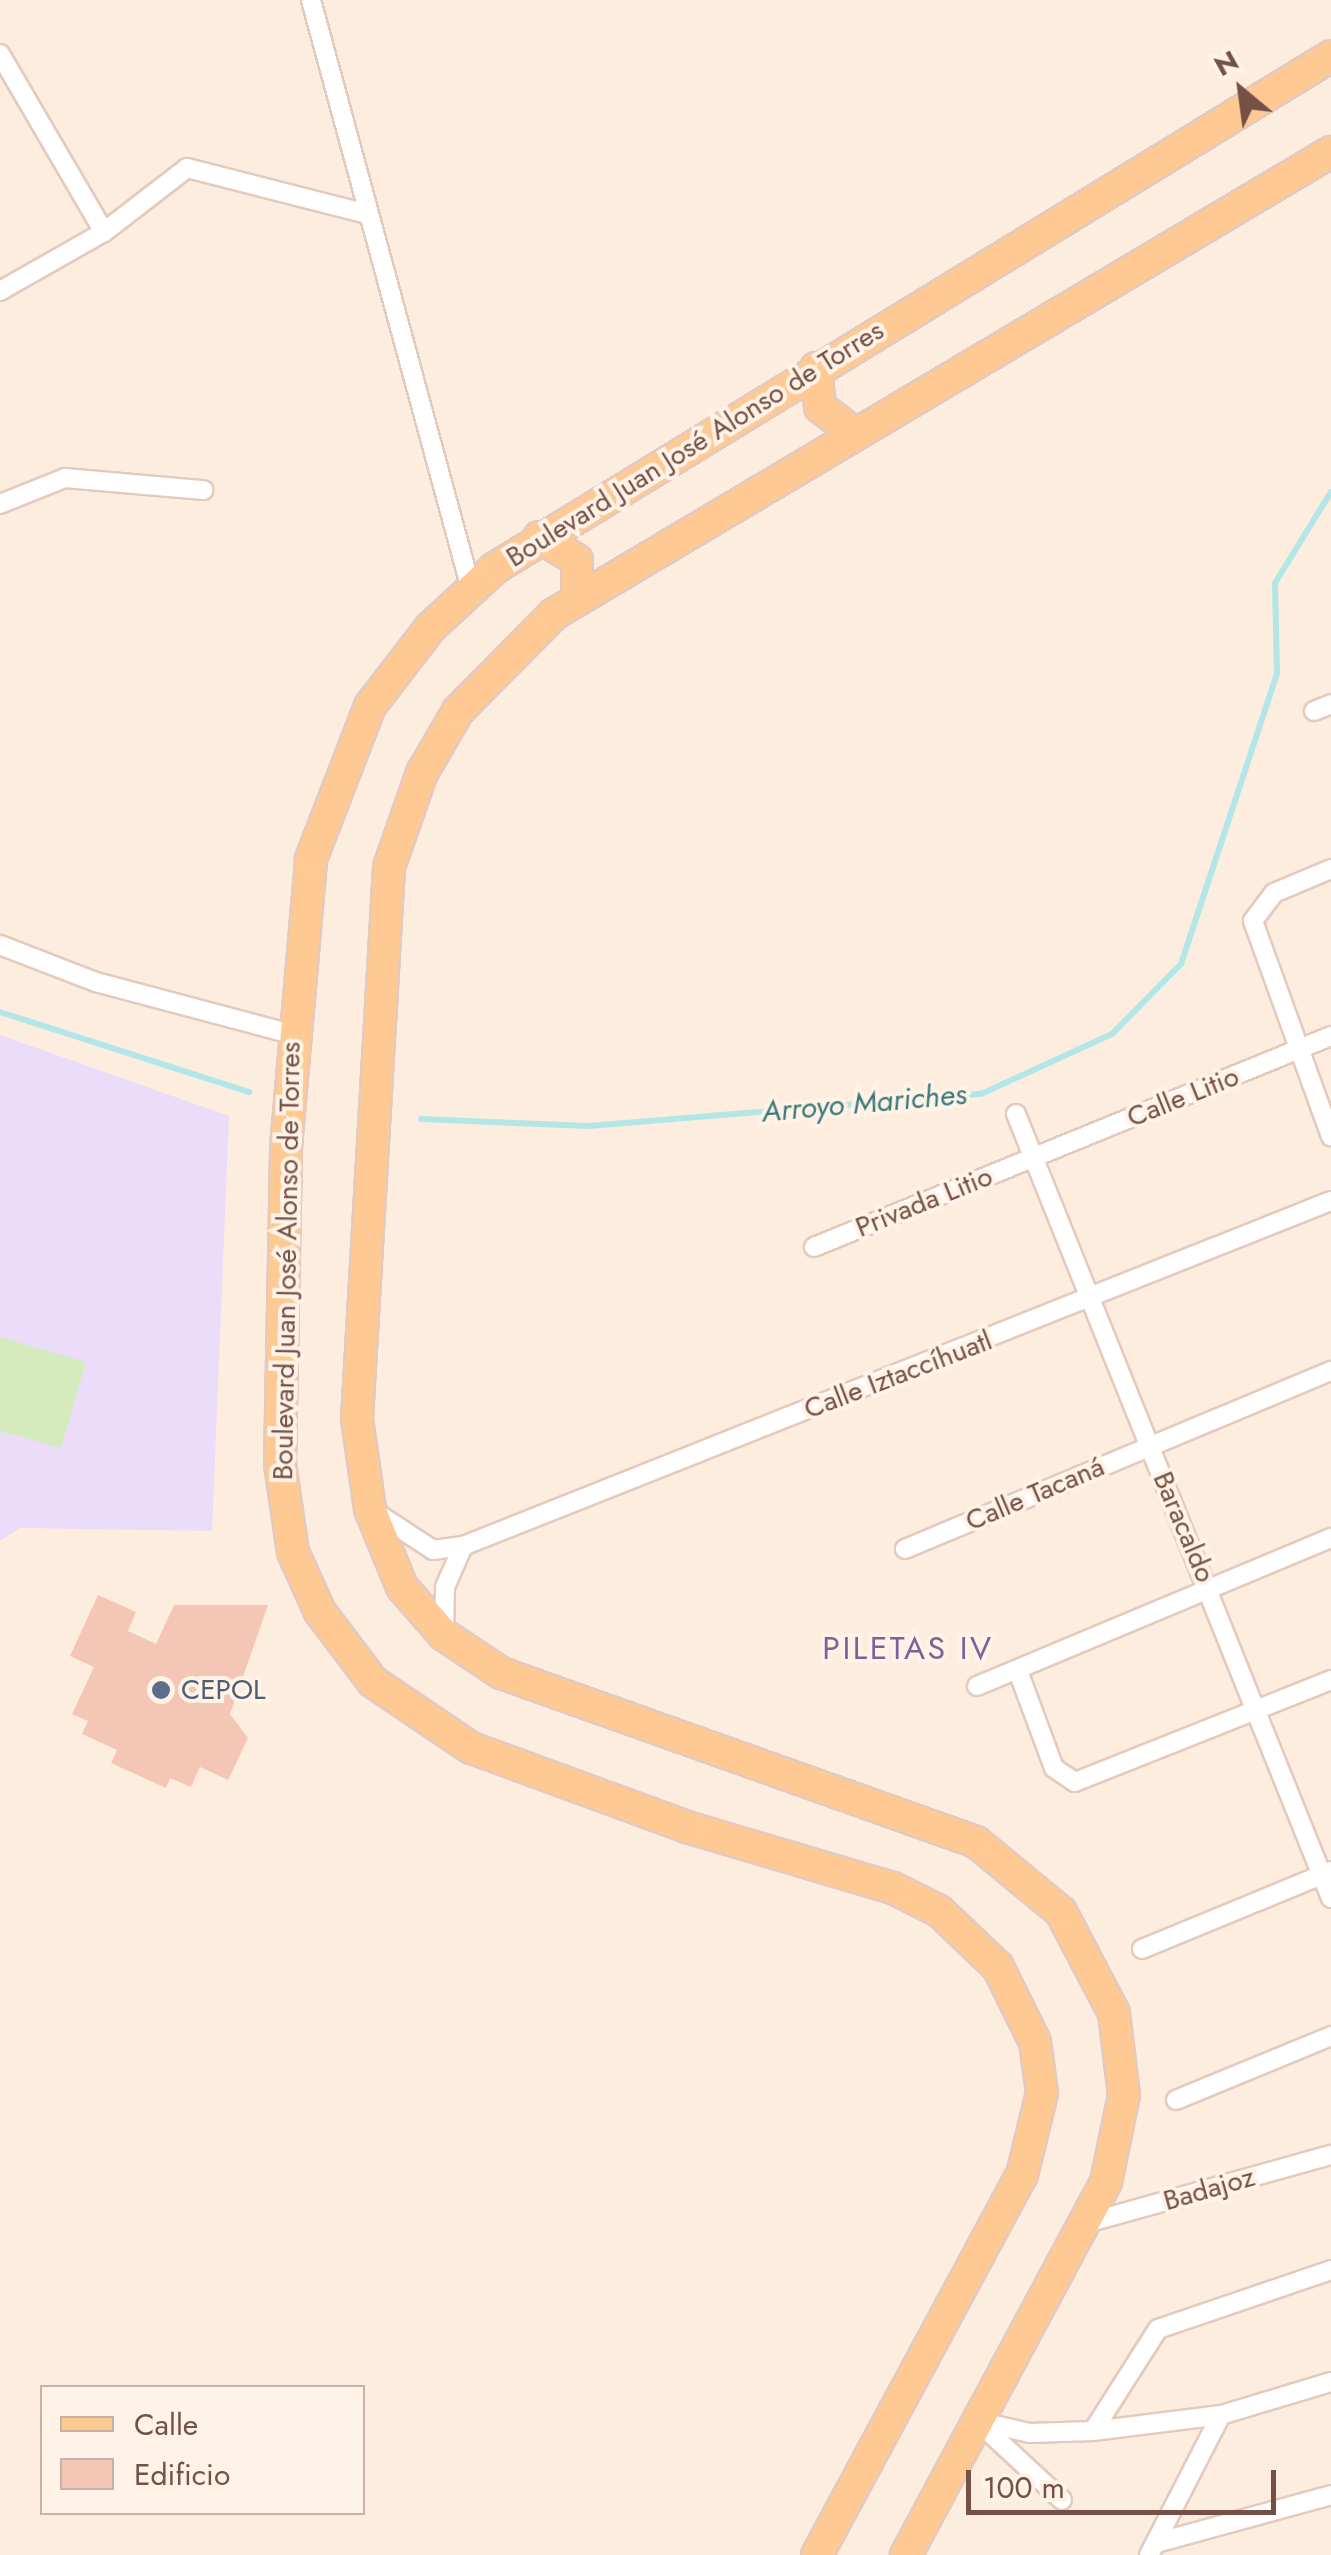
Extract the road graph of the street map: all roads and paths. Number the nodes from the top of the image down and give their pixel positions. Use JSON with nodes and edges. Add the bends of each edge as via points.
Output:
{"nodes":[{"id":1,"x":311,"y":0,"type":"edge"},
{"id":2,"x":0,"y":54,"type":"edge"},
{"id":3,"x":1331,"y":56,"type":"edge"},
{"id":4,"x":1331,"y":152,"type":"edge"},
{"id":5,"x":363,"y":213,"type":"junction"},
{"id":6,"x":104,"y":232,"type":"junction"},
{"id":7,"x":0,"y":291,"type":"edge"},
{"id":8,"x":816,"y":368,"type":"junction"},
{"id":9,"x":854,"y":434,"type":"junction"},
{"id":10,"x":203,"y":490,"type":"dead end"},
{"id":11,"x":0,"y":504,"type":"edge"},
{"id":12,"x":539,"y":537,"type":"junction"},
{"id":13,"x":471,"y":589,"type":"junction"},
{"id":14,"x":576,"y":599,"type":"junction"},
{"id":15,"x":1331,"y":869,"type":"edge"},
{"id":16,"x":0,"y":945,"type":"edge"},
{"id":17,"x":292,"y":1034,"type":"junction"},
{"id":18,"x":1331,"y":1036,"type":"edge"},
{"id":19,"x":1298,"y":1050,"type":"junction"},
{"id":20,"x":1016,"y":1114,"type":"dead end"},
{"id":21,"x":1331,"y":1136,"type":"edge"},
{"id":22,"x":1034,"y":1158,"type":"junction"},
{"id":23,"x":1331,"y":1201,"type":"edge"},
{"id":24,"x":814,"y":1247,"type":"dead end"},
{"id":25,"x":1089,"y":1300,"type":"junction"},
{"id":26,"x":1331,"y":1371,"type":"edge"},
{"id":27,"x":1149,"y":1445,"type":"junction"},
{"id":28,"x":370,"y":1509,"type":"junction"},
{"id":29,"x":1331,"y":1538,"type":"edge"},
{"id":30,"x":463,"y":1546,"type":"junction"},
{"id":31,"x":905,"y":1549,"type":"dead end"},
{"id":32,"x":1210,"y":1588,"type":"junction"},
{"id":33,"x":444,"y":1635,"type":"junction"},
{"id":34,"x":1018,"y":1671,"type":"junction"},
{"id":35,"x":1331,"y":1680,"type":"edge"},
{"id":36,"x":978,"y":1686,"type":"dead end"},
{"id":37,"x":1258,"y":1709,"type":"junction"},
{"id":38,"x":1326,"y":1873,"type":"edge"},
{"id":39,"x":1331,"y":1898,"type":"edge"},
{"id":40,"x":1142,"y":1949,"type":"dead end"},
{"id":41,"x":1331,"y":2036,"type":"edge"},
{"id":42,"x":1176,"y":2100,"type":"dead end"},
{"id":43,"x":1331,"y":2155,"type":"edge"},
{"id":44,"x":1087,"y":2223,"type":"junction"},
{"id":45,"x":1331,"y":2270,"type":"edge"},
{"id":46,"x":1331,"y":2382,"type":"edge"},
{"id":47,"x":1221,"y":2415,"type":"junction"},
{"id":48,"x":977,"y":2421,"type":"junction"},
{"id":49,"x":1093,"y":2431,"type":"junction"},
{"id":50,"x":1331,"y":2495,"type":"edge"},
{"id":51,"x":1062,"y":2500,"type":"dead end"},
{"id":52,"x":1153,"y":2549,"type":"edge"},
{"id":53,"x":817,"y":2555,"type":"edge"},
{"id":54,"x":906,"y":2555,"type":"edge"}],
"edges":[{"from":1,"to":5,"type":"street"},
{"from":2,"to":6,"type":"street"},
{"from":3,"to":8,"type":"main road","name":"Boulevard Juan José Alonso de Torres"},
{"from":4,"to":9,"type":"main road"},
{"from":5,"to":6,"type":"street","via":[[195,166]]},
{"from":5,"to":13,"type":"street"},
{"from":6,"to":7,"type":"street"},
{"from":8,"to":9,"type":"main road","via":[[820,408]]},
{"from":8,"to":12,"type":"main road","name":"Boulevard Juan José Alonso de Torres"},
{"from":9,"to":14,"type":"main road"},
{"from":10,"to":11,"type":"street","via":[[65,478]]},
{"from":12,"to":13,"type":"main road","name":"Boulevard Juan José Alonso de Torres"},
{"from":12,"to":14,"type":"main road","via":[[577,560]]},
{"from":13,"to":17,"type":"main road","name":"Boulevard Juan José Alonso de Torres","via":[[389,679],[335,777],[311,860]]},
{"from":14,"to":28,"type":"main road","via":[[503,658],[458,711],[422,773],[389,867],[357,1419]]},
{"from":15,"to":19,"type":"street","via":[[1274,893],[1253,921]]},
{"from":16,"to":17,"type":"street","via":[[96,982]]},
{"from":17,"to":53,"type":"main road","name":"Boulevard Juan José Alonso de Torres","via":[[282,1488],[293,1552],[335,1636],[395,1702],[472,1748],[917,1898],[980,1946],[1027,2020],[1042,2093],[1022,2175]]},
{"from":18,"to":19,"type":"street","name":"Calle Litio"},
{"from":19,"to":21,"type":"street"},
{"from":19,"to":22,"type":"street","name":"Calle Litio"},
{"from":20,"to":22,"type":"street","name":"Baracaldo"},
{"from":22,"to":24,"type":"street","name":"Privada Litio"},
{"from":22,"to":25,"type":"street","name":"Baracaldo"},
{"from":23,"to":25,"type":"street","name":"Calle Iztaccíhuatl"},
{"from":25,"to":27,"type":"street","name":"Baracaldo"},
{"from":25,"to":30,"type":"street","name":"Calle Iztaccíhuatl"},
{"from":26,"to":27,"type":"street","name":"Calle Tacaná"},
{"from":27,"to":31,"type":"street","name":"Calle Tacaná"},
{"from":27,"to":32,"type":"street","name":"Baracaldo"},
{"from":28,"to":30,"type":"street","name":"Calle Iztaccíhuatl","via":[[433,1550]]},
{"from":28,"to":33,"type":"main road","via":[[402,1587]]},
{"from":29,"to":32,"type":"street"},
{"from":30,"to":33,"type":"street","via":[[446,1587]]},
{"from":32,"to":34,"type":"street"},
{"from":32,"to":37,"type":"street","name":"Baracaldo"},
{"from":33,"to":44,"type":"main road","via":[[550,1694],[952,1832],[1040,1888],[1077,1933],[1120,2038],[1122,2126]]},
{"from":34,"to":36,"type":"street"},
{"from":34,"to":37,"type":"street","via":[[1054,1768],[1084,1781]]},
{"from":35,"to":37,"type":"street"},
{"from":37,"to":38,"type":"street","name":"Baracaldo"},
{"from":38,"to":39,"type":"street","name":"Baracaldo"},
{"from":38,"to":40,"type":"street"},
{"from":41,"to":42,"type":"street"},
{"from":43,"to":44,"type":"street","name":"Badajoz"},
{"from":44,"to":48,"type":"main road"},
{"from":45,"to":49,"type":"street","via":[[1158,2329]]},
{"from":46,"to":47,"type":"street"},
{"from":47,"to":49,"type":"street"},
{"from":47,"to":52,"type":"street"},
{"from":48,"to":49,"type":"street","via":[[1030,2434]]},
{"from":48,"to":51,"type":"street"},
{"from":48,"to":54,"type":"main road"},
{"from":50,"to":52,"type":"street"}]}
